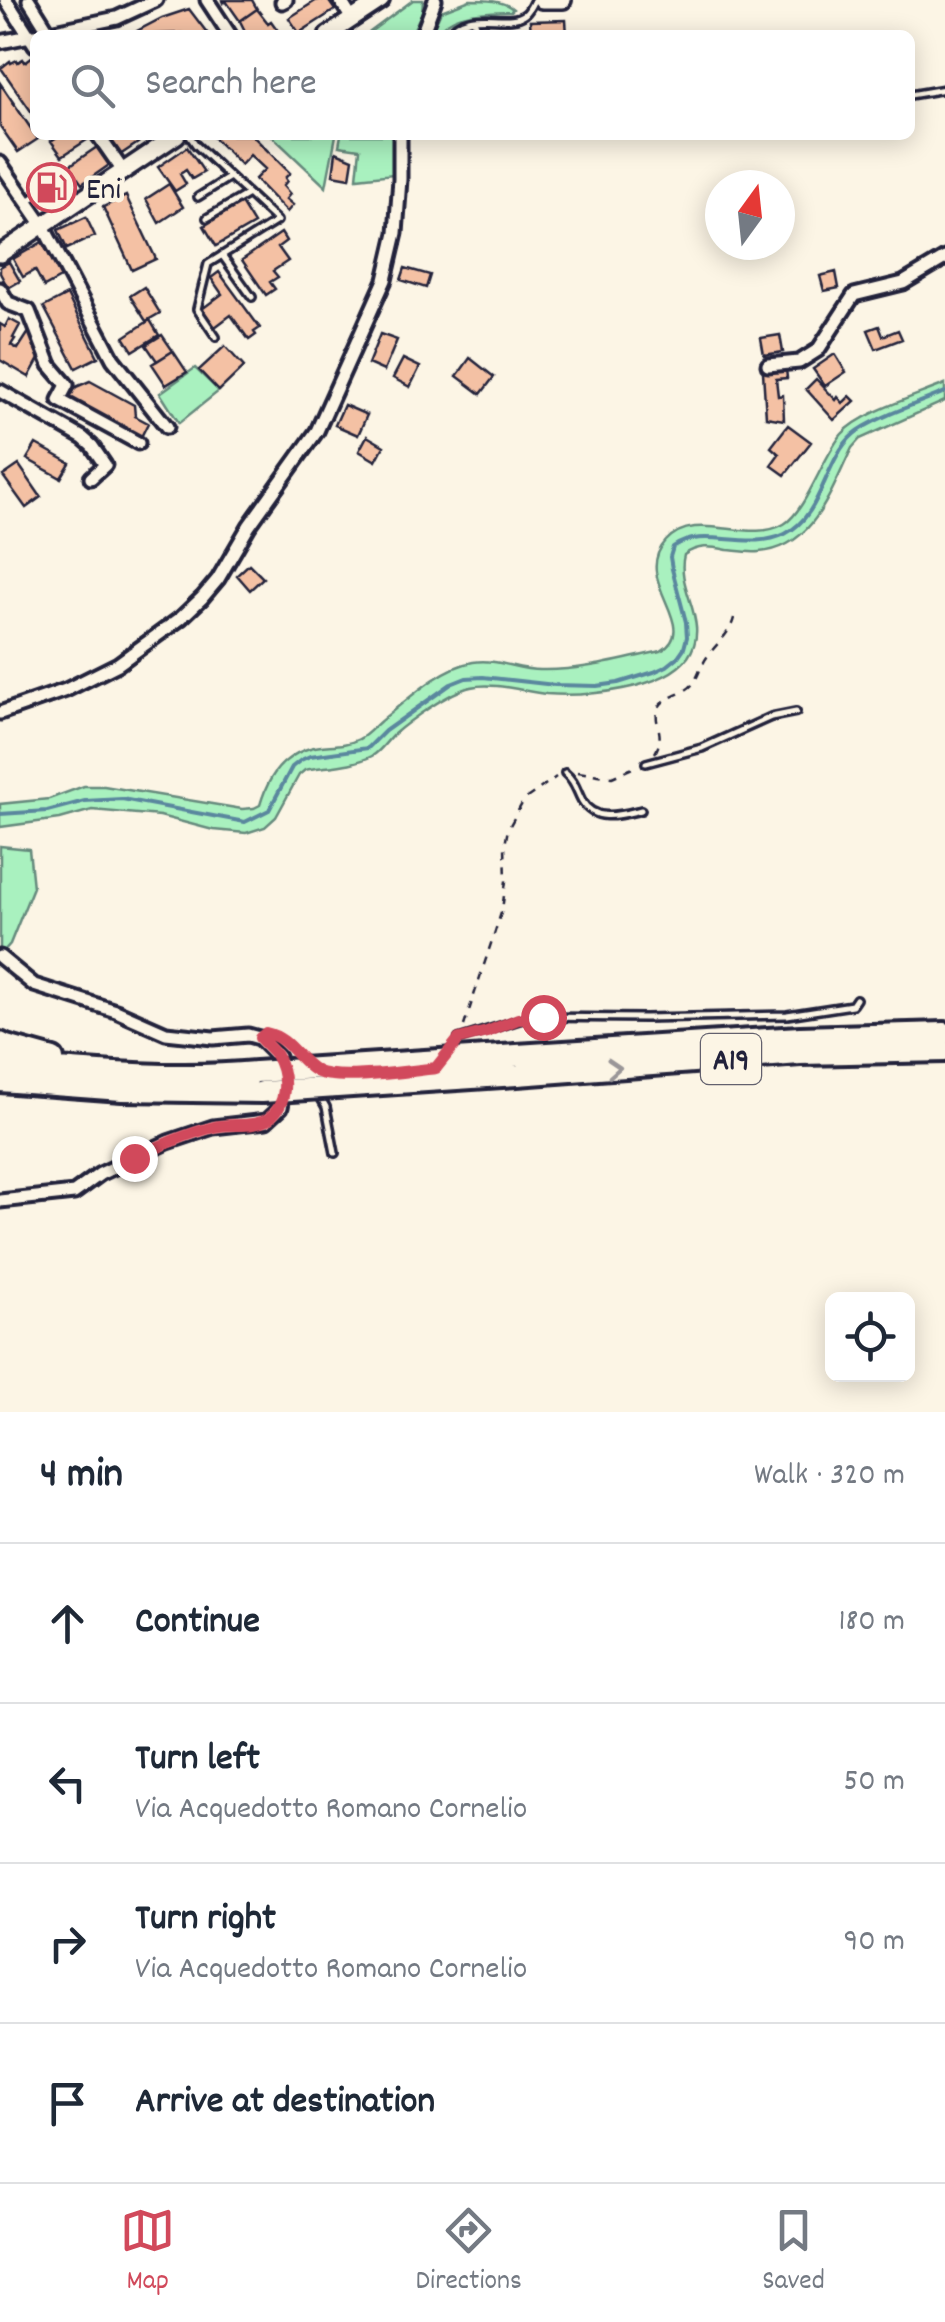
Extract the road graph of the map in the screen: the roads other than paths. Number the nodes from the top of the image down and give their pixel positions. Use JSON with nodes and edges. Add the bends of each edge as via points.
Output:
{"nodes":[{"id":1,"x":6,"y":0,"type":"edge"},
{"id":2,"x":29,"y":0,"type":"edge"},
{"id":3,"x":207,"y":0,"type":"edge"},
{"id":4,"x":340,"y":0,"type":"edge"},
{"id":5,"x":381,"y":0,"type":"edge"},
{"id":6,"x":435,"y":0,"type":"edge"},
{"id":7,"x":534,"y":0,"type":"edge"},
{"id":8,"x":542,"y":0,"type":"edge"},
{"id":9,"x":562,"y":0,"type":"edge"},
{"id":10,"x":153,"y":1,"type":"edge"},
{"id":11,"x":352,"y":19,"type":"junction"},
{"id":12,"x":474,"y":20,"type":"junction"},
{"id":13,"x":31,"y":30,"type":"edge"},
{"id":14,"x":35,"y":30,"type":"edge"},
{"id":15,"x":66,"y":30,"type":"edge"},
{"id":16,"x":227,"y":30,"type":"edge"},
{"id":17,"x":336,"y":30,"type":"edge"},
{"id":18,"x":424,"y":30,"type":"edge"},
{"id":19,"x":452,"y":30,"type":"edge"},
{"id":20,"x":478,"y":30,"type":"edge"},
{"id":21,"x":30,"y":38,"type":"edge"},
{"id":22,"x":0,"y":42,"type":"edge"},
{"id":23,"x":945,"y":88,"type":"edge"},
{"id":24,"x":915,"y":95,"type":"edge"},
{"id":25,"x":101,"y":140,"type":"edge"},
{"id":26,"x":170,"y":140,"type":"edge"},
{"id":27,"x":192,"y":140,"type":"edge"},
{"id":28,"x":400,"y":140,"type":"edge"},
{"id":29,"x":0,"y":163,"type":"edge"},
{"id":30,"x":123,"y":171,"type":"junction"},
{"id":31,"x":230,"y":177,"type":"junction"},
{"id":32,"x":248,"y":194,"type":"junction"},
{"id":33,"x":198,"y":198,"type":"dead end"},
{"id":34,"x":80,"y":199,"type":"junction"},
{"id":35,"x":27,"y":202,"type":"junction"},
{"id":36,"x":206,"y":218,"type":"dead end"},
{"id":37,"x":42,"y":224,"type":"junction"},
{"id":38,"x":0,"y":254,"type":"edge"},
{"id":39,"x":222,"y":255,"type":"junction"},
{"id":40,"x":945,"y":258,"type":"edge"},
{"id":41,"x":0,"y":289,"type":"edge"},
{"id":42,"x":252,"y":297,"type":"dead end"},
{"id":43,"x":216,"y":337,"type":"dead end"},
{"id":44,"x":768,"y":365,"type":"dead end"},
{"id":45,"x":0,"y":391,"type":"edge"},
{"id":46,"x":167,"y":427,"type":"dead end"},
{"id":47,"x":138,"y":443,"type":"dead end"},
{"id":48,"x":91,"y":478,"type":"dead end"},
{"id":49,"x":796,"y":712,"type":"dead end"},
{"id":50,"x":0,"y":713,"type":"edge"},
{"id":51,"x":646,"y":763,"type":"road end"},
{"id":52,"x":565,"y":773,"type":"road end"},
{"id":53,"x":641,"y":810,"type":"dead end"},
{"id":54,"x":0,"y":957,"type":"edge"},
{"id":55,"x":856,"y":999,"type":"dead end"},
{"id":56,"x":945,"y":1033,"type":"edge"},
{"id":57,"x":459,"y":1039,"type":"road end"},
{"id":58,"x":0,"y":1043,"type":"edge"},
{"id":59,"x":945,"y":1051,"type":"edge"},
{"id":60,"x":298,"y":1055,"type":"road end"},
{"id":61,"x":0,"y":1064,"type":"edge"},
{"id":62,"x":517,"y":1065,"type":"junction"},
{"id":63,"x":251,"y":1080,"type":"junction"},
{"id":64,"x":0,"y":1083,"type":"edge"},
{"id":65,"x":336,"y":1153,"type":"dead end"},
{"id":66,"x":0,"y":1201,"type":"edge"}],
"edges":[{"from":1,"to":13,"type":"street"},
{"from":2,"to":14,"type":"street"},
{"from":3,"to":16,"type":"street"},
{"from":4,"to":11,"type":"street"},
{"from":5,"to":11,"type":"main road"},
{"from":6,"to":18,"type":"street"},
{"from":7,"to":12,"type":"lane","via":[[520,17]]},
{"from":8,"to":9,"type":"main road"},
{"from":10,"to":15,"type":"street"},
{"from":11,"to":17,"type":"main road"},
{"from":12,"to":19,"type":"lane"},
{"from":12,"to":20,"type":"lane"},
{"from":21,"to":22,"type":"street"},
{"from":23,"to":24,"type":"lane"},
{"from":25,"to":30,"type":"street"},
{"from":26,"to":30,"type":"main road"},
{"from":27,"to":31,"type":"lane"},
{"from":28,"to":50,"type":"street","via":[[396,232],[386,280],[318,430],[218,578],[181,618],[118,664]]},
{"from":29,"to":35,"type":"street"},
{"from":30,"to":34,"type":"main road"},
{"from":31,"to":32,"type":"lane"},
{"from":31,"to":33,"type":"lane"},
{"from":32,"to":36,"type":"lane"},
{"from":32,"to":39,"type":"lane","via":[[276,221]]},
{"from":34,"to":35,"type":"lane","via":[[66,176]]},
{"from":34,"to":37,"type":"main road"},
{"from":35,"to":37,"type":"street"},
{"from":37,"to":38,"type":"main road"},
{"from":37,"to":46,"type":"street","via":[[113,359]]},
{"from":39,"to":42,"type":"lane"},
{"from":39,"to":43,"type":"lane","via":[[208,264],[197,308]]},
{"from":40,"to":44,"type":"street","via":[[902,282],[854,295],[818,350],[799,362]]},
{"from":41,"to":47,"type":"street","via":[[8,303],[29,312],[50,365],[67,386],[59,400]]},
{"from":45,"to":48,"type":"street","via":[[88,442],[105,465]]},
{"from":49,"to":51,"type":"lane"},
{"from":52,"to":53,"type":"lane","via":[[596,815]]},
{"from":54,"to":66,"type":"street","via":[[34,984],[166,1033],[260,1038],[278,1057],[284,1092],[266,1120],[168,1142],[74,1193]]},
{"from":55,"to":57,"type":"lane","via":[[852,1006],[787,1015],[530,1017]]},
{"from":56,"to":62,"type":"highway","number":"A19","via":[[800,1036]]},
{"from":58,"to":63,"type":"highway","via":[[54,1059],[201,1068]]},
{"from":62,"to":59,"type":"highway","number":"A19","one_way":true},
{"from":60,"to":65,"type":"lane","via":[[326,1108]]},
{"from":61,"to":63,"type":"highway","number":"A19"},
{"from":62,"to":63,"type":"highway","number":"A19","bridge":true},
{"from":63,"to":64,"type":"highway","number":"A19","via":[[122,1090]]}]}
